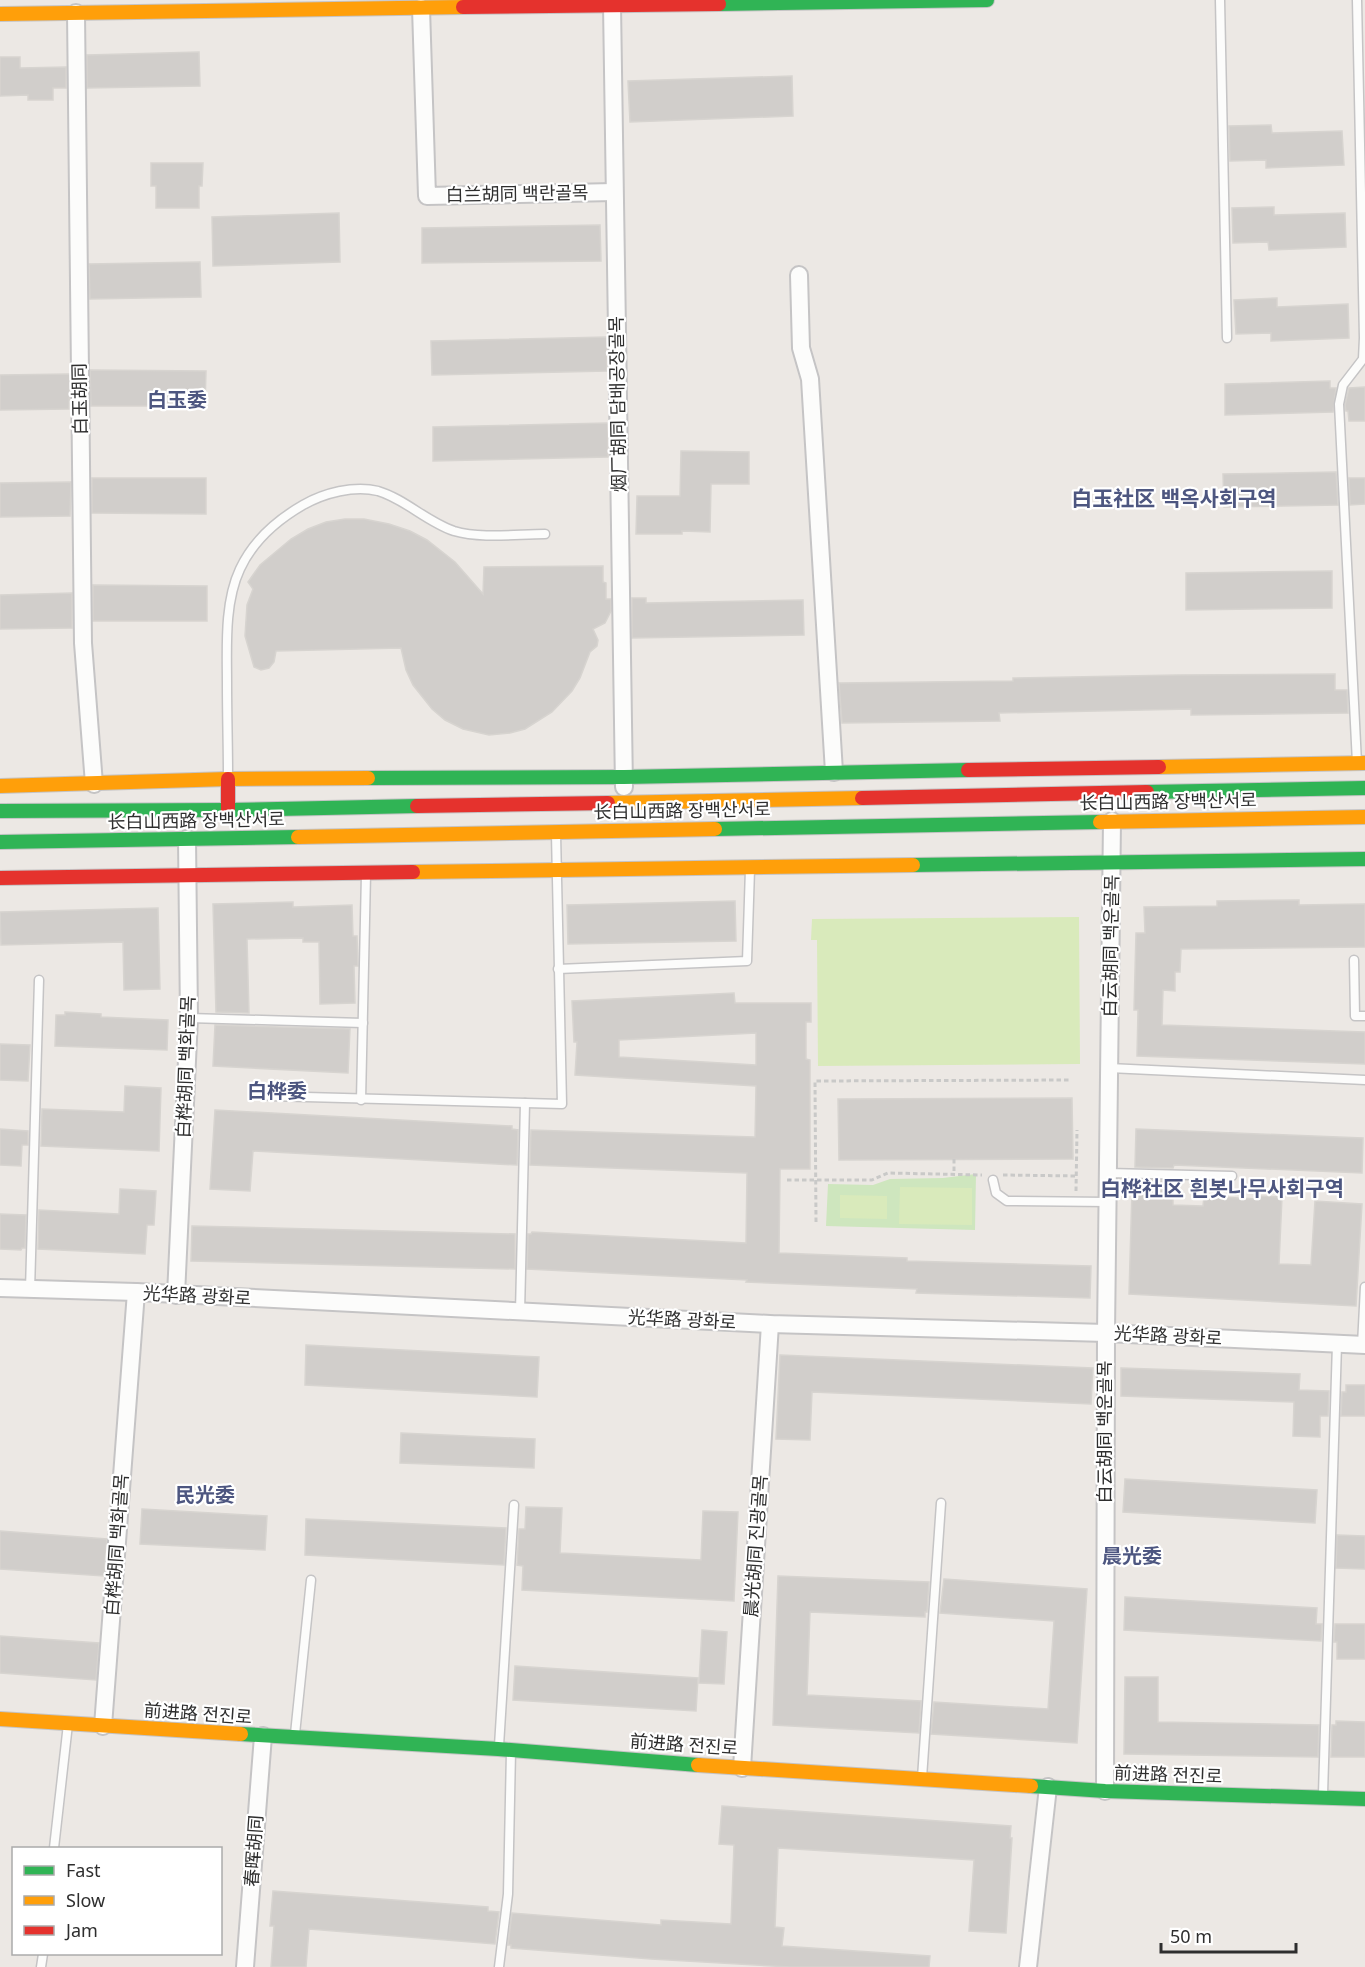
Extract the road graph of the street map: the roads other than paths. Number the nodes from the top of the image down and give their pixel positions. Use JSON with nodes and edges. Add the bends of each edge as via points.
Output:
{"nodes":[{"id":1,"x":987,"y":0,"type":"edge"},
{"id":2,"x":1220,"y":0,"type":"edge"},
{"id":3,"x":1357,"y":0,"type":"edge"},
{"id":4,"x":515,"y":3,"type":"edge"},
{"id":5,"x":590,"y":3,"type":"edge"},
{"id":6,"x":612,"y":5,"type":"junction"},
{"id":7,"x":421,"y":8,"type":"junction"},
{"id":8,"x":76,"y":13,"type":"junction"},
{"id":9,"x":0,"y":14,"type":"edge"},
{"id":10,"x":614,"y":192,"type":"junction"},
{"id":11,"x":799,"y":275,"type":"dead end"},
{"id":12,"x":1227,"y":338,"type":"dead end"},
{"id":13,"x":1364,"y":359,"type":"edge"},
{"id":14,"x":545,"y":534,"type":"dead end"},
{"id":15,"x":1361,"y":763,"type":"edge"},
{"id":16,"x":834,"y":772,"type":"junction"},
{"id":17,"x":624,"y":777,"type":"junction"},
{"id":18,"x":228,"y":779,"type":"junction"},
{"id":19,"x":94,"y":784,"type":"junction"},
{"id":20,"x":0,"y":786,"type":"edge"},
{"id":21,"x":1365,"y":788,"type":"edge"},
{"id":22,"x":624,"y":802,"type":"junction"},
{"id":23,"x":228,"y":810,"type":"junction"},
{"id":24,"x":0,"y":811,"type":"edge"},
{"id":25,"x":1365,"y":817,"type":"edge"},
{"id":26,"x":1112,"y":821,"type":"junction"},
{"id":27,"x":555,"y":832,"type":"junction"},
{"id":28,"x":187,"y":839,"type":"junction"},
{"id":29,"x":0,"y":842,"type":"edge"},
{"id":30,"x":1365,"y":859,"type":"edge"},
{"id":31,"x":1112,"y":864,"type":"junction"},
{"id":32,"x":750,"y":868,"type":"junction"},
{"id":33,"x":556,"y":871,"type":"junction"},
{"id":34,"x":366,"y":873,"type":"junction"},
{"id":35,"x":188,"y":875,"type":"junction"},
{"id":36,"x":0,"y":878,"type":"edge"},
{"id":37,"x":1354,"y":960,"type":"dead end"},
{"id":38,"x":558,"y":969,"type":"junction"},
{"id":39,"x":39,"y":980,"type":"dead end"},
{"id":40,"x":1365,"y":1016,"type":"edge"},
{"id":41,"x":189,"y":1018,"type":"junction"},
{"id":42,"x":363,"y":1023,"type":"junction"},
{"id":43,"x":1109,"y":1068,"type":"junction"},
{"id":44,"x":1365,"y":1080,"type":"edge"},
{"id":45,"x":269,"y":1096,"type":"dead end"},
{"id":46,"x":361,"y":1100,"type":"junction"},
{"id":47,"x":525,"y":1103,"type":"junction"},
{"id":48,"x":1108,"y":1173,"type":"junction"},
{"id":49,"x":993,"y":1176,"type":"road end"},
{"id":50,"x":1232,"y":1176,"type":"dead end"},
{"id":51,"x":1108,"y":1202,"type":"junction"},
{"id":52,"x":1365,"y":1287,"type":"edge"},
{"id":53,"x":0,"y":1288,"type":"edge"},
{"id":54,"x":30,"y":1290,"type":"junction"},
{"id":55,"x":136,"y":1292,"type":"junction"},
{"id":56,"x":176,"y":1295,"type":"junction"},
{"id":57,"x":520,"y":1312,"type":"junction"},
{"id":58,"x":770,"y":1324,"type":"junction"},
{"id":59,"x":1106,"y":1333,"type":"junction"},
{"id":60,"x":1337,"y":1344,"type":"junction"},
{"id":61,"x":1364,"y":1345,"type":"edge"},
{"id":62,"x":941,"y":1503,"type":"dead end"},
{"id":63,"x":514,"y":1504,"type":"dead end"},
{"id":64,"x":311,"y":1580,"type":"dead end"},
{"id":65,"x":0,"y":1719,"type":"edge"},
{"id":66,"x":68,"y":1723,"type":"junction"},
{"id":67,"x":103,"y":1726,"type":"junction"},
{"id":68,"x":263,"y":1736,"type":"junction"},
{"id":69,"x":295,"y":1738,"type":"junction"},
{"id":70,"x":505,"y":1750,"type":"junction"},
{"id":71,"x":742,"y":1768,"type":"junction"},
{"id":72,"x":922,"y":1779,"type":"junction"},
{"id":73,"x":1048,"y":1787,"type":"junction"},
{"id":74,"x":1105,"y":1791,"type":"junction"},
{"id":75,"x":1323,"y":1798,"type":"junction"},
{"id":76,"x":1365,"y":1799,"type":"edge"},
{"id":77,"x":54,"y":1847,"type":"edge"},
{"id":78,"x":245,"y":1967,"type":"edge"},
{"id":79,"x":499,"y":1967,"type":"edge"},
{"id":80,"x":1028,"y":1967,"type":"edge"}],
"edges":[{"from":1,"to":6,"type":"street"},
{"from":2,"to":12,"type":"lane"},
{"from":3,"to":13,"type":"lane"},
{"from":4,"to":5,"type":"street"},
{"from":4,"to":7,"type":"street"},
{"from":5,"to":6,"type":"street"},
{"from":6,"to":10,"type":"street","name":"烟厂胡同 담배공장골목"},
{"from":7,"to":8,"type":"street"},
{"from":7,"to":10,"type":"street","name":"白兰胡同 백란골목","via":[[427,196]]},
{"from":8,"to":9,"type":"street","via":[[59,10]]},
{"from":8,"to":19,"type":"street","name":"白玉胡同","via":[[83,643]]},
{"from":10,"to":17,"type":"street","name":"烟厂胡同 담배공장골목"},
{"from":11,"to":16,"type":"street","via":[[801,348],[810,379]]},
{"from":13,"to":15,"type":"lane","via":[[1342,385],[1339,404]]},
{"from":14,"to":18,"type":"lane","via":[[454,531],[391,496],[356,489],[331,493],[288,514],[251,551],[233,591],[227,658]]},
{"from":15,"to":16,"type":"street"},
{"from":16,"to":17,"type":"street"},
{"from":17,"to":18,"type":"street"},
{"from":17,"to":22,"type":"street","name":"烟厂胡同 담배공장골목"},
{"from":18,"to":19,"type":"street"},
{"from":18,"to":23,"type":"street"},
{"from":19,"to":20,"type":"street"},
{"from":21,"to":22,"type":"street","name":"长白山西路 장백산서로"},
{"from":22,"to":23,"type":"street","name":"长白山西路 장백산서로"},
{"from":23,"to":24,"type":"street","name":"长白山西路 장백산서로"},
{"from":25,"to":26,"type":"street","name":"长白山西路 장백산서로"},
{"from":26,"to":27,"type":"street","name":"长白山西路 장백산서로"},
{"from":26,"to":31,"type":"street","name":"白云胡同 백운골목"},
{"from":27,"to":28,"type":"street","name":"长白山西路 장백산서로"},
{"from":27,"to":33,"type":"lane"},
{"from":28,"to":29,"type":"street","name":"长白山西路 장백산서로"},
{"from":28,"to":35,"type":"street","name":"白桦胡同 백화골목"},
{"from":30,"to":31,"type":"street"},
{"from":31,"to":32,"type":"street"},
{"from":31,"to":43,"type":"street","name":"白云胡同 백운골목"},
{"from":32,"to":33,"type":"street"},
{"from":32,"to":38,"type":"lane","via":[[747,961]]},
{"from":33,"to":34,"type":"street"},
{"from":33,"to":38,"type":"lane"},
{"from":34,"to":35,"type":"street"},
{"from":34,"to":42,"type":"lane"},
{"from":35,"to":36,"type":"street"},
{"from":35,"to":41,"type":"street","name":"白桦胡同 백화골목"},
{"from":37,"to":40,"type":"lane","via":[[1355,1016]]},
{"from":38,"to":47,"type":"lane","via":[[562,1104]]},
{"from":39,"to":54,"type":"lane"},
{"from":41,"to":42,"type":"lane"},
{"from":41,"to":56,"type":"street","name":"白桦胡同 백화골목"},
{"from":42,"to":46,"type":"lane"},
{"from":43,"to":44,"type":"lane"},
{"from":43,"to":48,"type":"street","name":"白云胡同 백운골목"},
{"from":45,"to":46,"type":"lane"},
{"from":46,"to":47,"type":"lane"},
{"from":47,"to":57,"type":"lane"},
{"from":48,"to":50,"type":"lane"},
{"from":48,"to":51,"type":"street","name":"白云胡同 백운골목"},
{"from":49,"to":51,"type":"lane","via":[[996,1193],[1007,1201]]},
{"from":51,"to":59,"type":"street","name":"白云胡同 백운골목"},
{"from":52,"to":61,"type":"lane"},
{"from":53,"to":54,"type":"street","name":"光华路 광화로"},
{"from":54,"to":55,"type":"street","name":"光华路 광화로"},
{"from":55,"to":56,"type":"street","name":"光华路 광화로"},
{"from":55,"to":67,"type":"street","name":"白桦胡同 백화골목"},
{"from":56,"to":57,"type":"street","name":"光华路 광화로"},
{"from":57,"to":58,"type":"street","name":"光华路 광화로"},
{"from":58,"to":59,"type":"street","name":"光华路 광화로"},
{"from":58,"to":71,"type":"street","name":"晨光胡同 진광골목"},
{"from":59,"to":60,"type":"street","name":"光华路 광화로"},
{"from":59,"to":74,"type":"street","name":"白云胡同 백운골목"},
{"from":60,"to":61,"type":"street","name":"光华路 광화로"},
{"from":60,"to":75,"type":"lane"},
{"from":62,"to":72,"type":"lane"},
{"from":63,"to":70,"type":"lane"},
{"from":64,"to":69,"type":"lane"},
{"from":65,"to":66,"type":"street","name":"前进路 전진로"},
{"from":66,"to":67,"type":"street","name":"前进路 전진로"},
{"from":66,"to":77,"type":"lane"},
{"from":67,"to":68,"type":"street","name":"前进路 전진로"},
{"from":68,"to":69,"type":"street","name":"前进路 전진로"},
{"from":68,"to":78,"type":"street","name":"春晖胡同"},
{"from":69,"to":70,"type":"street","name":"前进路 전진로"},
{"from":70,"to":71,"type":"street","name":"前进路 전진로"},
{"from":70,"to":79,"type":"lane","via":[[508,1894]]},
{"from":71,"to":72,"type":"street","name":"前进路 전진로"},
{"from":72,"to":73,"type":"street","name":"前进路 전진로"},
{"from":73,"to":74,"type":"street","name":"前进路 전진로"},
{"from":73,"to":80,"type":"street"},
{"from":74,"to":75,"type":"street","name":"前进路 전진로"},
{"from":75,"to":76,"type":"street","name":"前进路 전진로"}]}
